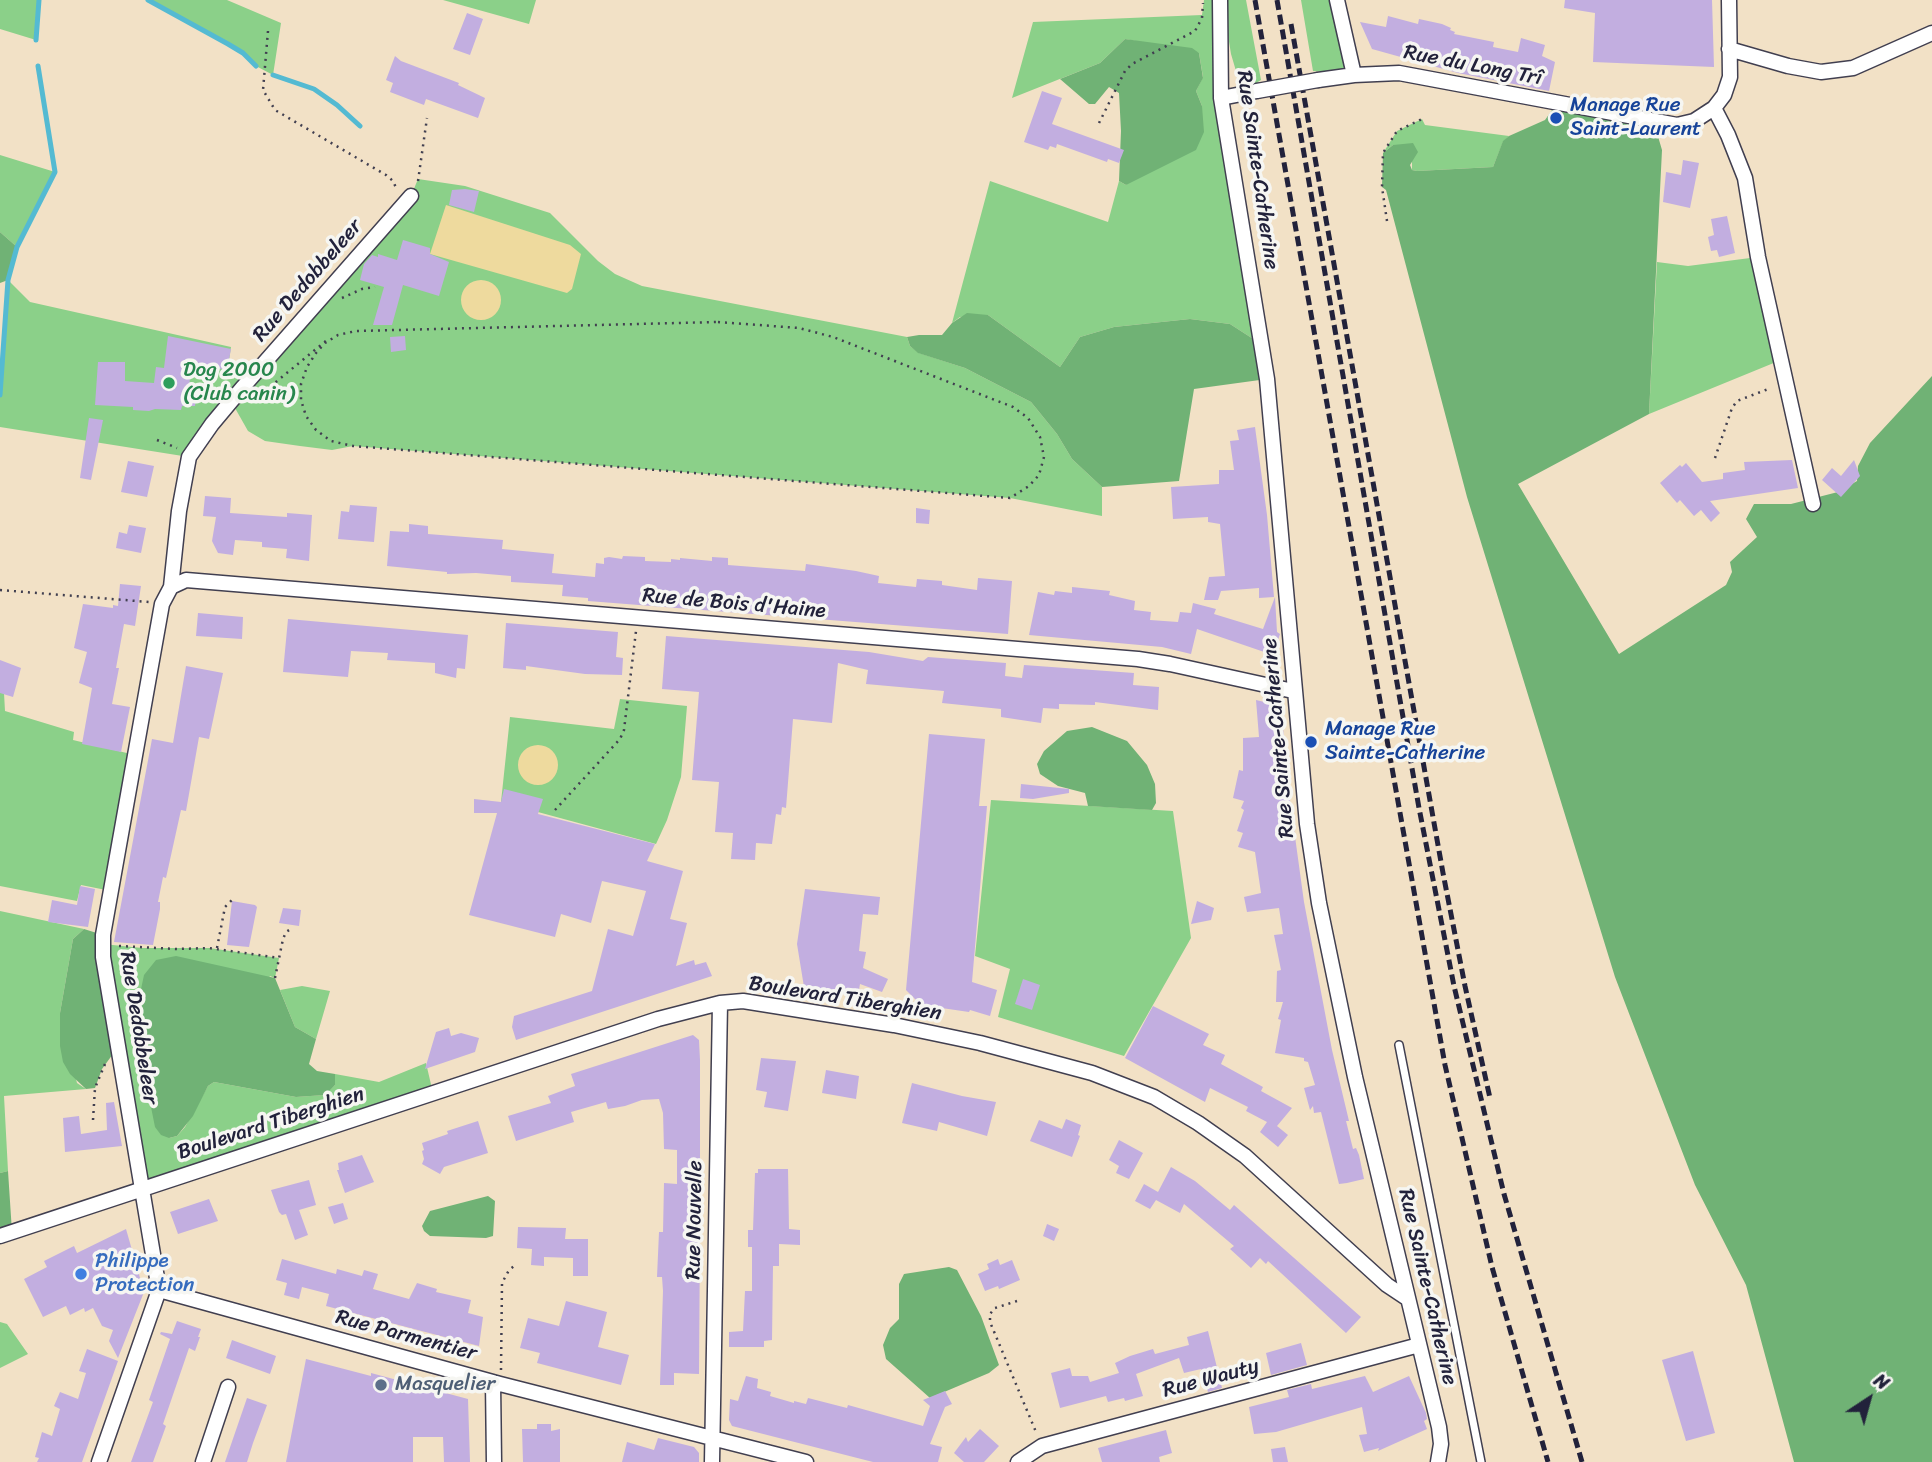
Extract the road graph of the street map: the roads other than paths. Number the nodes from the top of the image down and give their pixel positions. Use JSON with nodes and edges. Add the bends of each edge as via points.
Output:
{"nodes":[{"id":1,"x":1220,"y":0,"type":"edge"},
{"id":2,"x":1337,"y":0,"type":"edge"},
{"id":3,"x":1729,"y":0,"type":"edge"},
{"id":4,"x":1932,"y":33,"type":"edge"},
{"id":5,"x":1730,"y":49,"type":"junction"},
{"id":6,"x":1354,"y":75,"type":"junction"},
{"id":7,"x":1221,"y":98,"type":"junction"},
{"id":8,"x":1714,"y":108,"type":"junction"},
{"id":9,"x":411,"y":196,"type":"road end"},
{"id":10,"x":1813,"y":503,"type":"dead end"},
{"id":11,"x":167,"y":595,"type":"junction"},
{"id":12,"x":1293,"y":691,"type":"junction"},
{"id":13,"x":720,"y":1003,"type":"junction"},
{"id":14,"x":1399,"y":1045,"type":"dead end"},
{"id":15,"x":141,"y":1189,"type":"junction"},
{"id":16,"x":0,"y":1236,"type":"edge"},
{"id":17,"x":159,"y":1290,"type":"junction"},
{"id":18,"x":1408,"y":1299,"type":"junction"},
{"id":19,"x":1419,"y":1345,"type":"junction"},
{"id":20,"x":496,"y":1382,"type":"junction"},
{"id":21,"x":228,"y":1387,"type":"dead end"},
{"id":22,"x":712,"y":1438,"type":"junction"},
{"id":23,"x":99,"y":1462,"type":"edge"},
{"id":24,"x":202,"y":1462,"type":"edge"},
{"id":25,"x":494,"y":1462,"type":"edge"},
{"id":26,"x":712,"y":1462,"type":"edge"},
{"id":27,"x":806,"y":1462,"type":"edge"},
{"id":28,"x":1017,"y":1462,"type":"edge"},
{"id":29,"x":1438,"y":1462,"type":"edge"},
{"id":30,"x":1481,"y":1462,"type":"edge"}],
"edges":[{"from":1,"to":7,"type":"street","name":"Rue Sainte-Catherine"},
{"from":2,"to":6,"type":"street"},
{"from":3,"to":5,"type":"street"},
{"from":4,"to":5,"type":"street","via":[[1853,68],[1821,72]]},
{"from":5,"to":8,"type":"street","via":[[1730,78]]},
{"from":6,"to":7,"type":"street","name":"Rue du Long Trî","bridge":true},
{"from":6,"to":8,"type":"street","name":"Rue du Long Trî","via":[[1399,73],[1677,125]]},
{"from":7,"to":12,"type":"street","name":"Rue Sainte-Catherine","via":[[1267,379]]},
{"from":8,"to":10,"type":"street","via":[[1745,178]]},
{"from":9,"to":11,"type":"street","name":"Rue Dedobbeleer","via":[[191,453]]},
{"from":11,"to":12,"type":"street","name":"Rue de Bois d'Haine","via":[[187,580],[1138,659]]},
{"from":11,"to":15,"type":"street","name":"Rue Dedobbeleer","via":[[103,944]]},
{"from":12,"to":18,"type":"street","name":"Rue Sainte-Catherine","via":[[1319,904]]},
{"from":13,"to":15,"type":"street","name":"Boulevard Tiberghien","via":[[658,1019]]},
{"from":13,"to":18,"type":"street","name":"Boulevard Tiberghien","via":[[743,1001],[894,1025],[980,1043],[1126,1085],[1177,1110],[1245,1156]]},
{"from":13,"to":22,"type":"street","name":"Rue Nouvelle"},
{"from":14,"to":30,"type":"lane"},
{"from":15,"to":16,"type":"street","name":"Boulevard Tiberghien"},
{"from":15,"to":17,"type":"street","name":"Rue Dedobbeleer"},
{"from":17,"to":20,"type":"street","name":"Rue Parmentier"},
{"from":17,"to":23,"type":"street","name":"Rue Dedobbeleer"},
{"from":18,"to":19,"type":"street","name":"Rue Sainte-Catherine"},
{"from":19,"to":28,"type":"street","name":"Rue Wauty","via":[[1042,1446]]},
{"from":19,"to":29,"type":"street","name":"Rue Sainte-Catherine","via":[[1439,1427]]},
{"from":20,"to":22,"type":"street","name":"Rue Parmentier"},
{"from":20,"to":25,"type":"street"},
{"from":21,"to":24,"type":"street"},
{"from":22,"to":26,"type":"street","name":"Rue Nouvelle"},
{"from":22,"to":27,"type":"street","name":"Rue Parmentier"}]}
